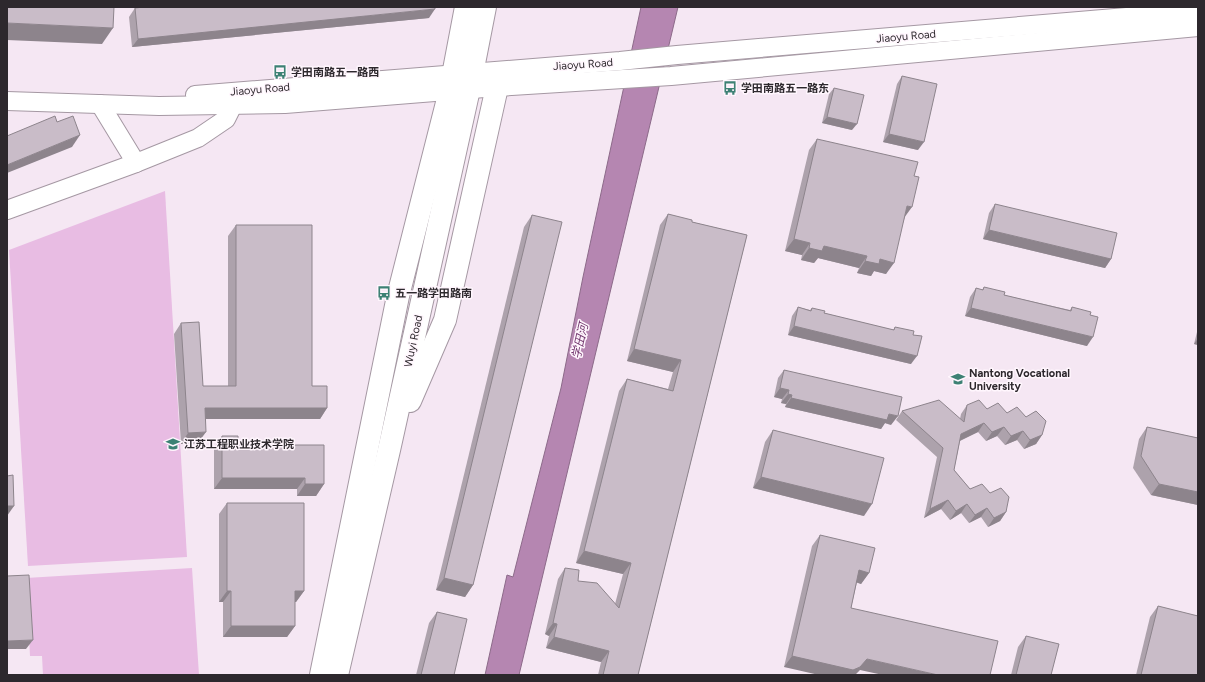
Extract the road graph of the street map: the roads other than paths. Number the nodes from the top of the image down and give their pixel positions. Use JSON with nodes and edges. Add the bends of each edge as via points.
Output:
{"nodes":[{"id":1,"x":466,"y":7,"type":"edge"},
{"id":2,"x":485,"y":7,"type":"edge"},
{"id":3,"x":1198,"y":11,"type":"edge"},
{"id":4,"x":1198,"y":27,"type":"edge"},
{"id":5,"x":461,"y":82,"type":"junction"},
{"id":6,"x":497,"y":87,"type":"junction"},
{"id":7,"x":7,"y":101,"type":"edge"},
{"id":8,"x":100,"y":104,"type":"junction"},
{"id":9,"x":233,"y":105,"type":"junction"},
{"id":10,"x":136,"y":163,"type":"junction"},
{"id":11,"x":7,"y":210,"type":"edge"},
{"id":12,"x":389,"y":450,"type":"junction"},
{"id":13,"x":321,"y":675,"type":"edge"},
{"id":14,"x":337,"y":675,"type":"edge"}],
"edges":[{"from":1,"to":5,"type":"main road","name":"Wuyi Road"},
{"from":2,"to":5,"type":"main road","name":"Wuyi Road"},
{"from":3,"to":5,"type":"street","name":"Jiaoyu Road","via":[[677,55]]},
{"from":4,"to":6,"type":"street","name":"Jiaoyu Road","via":[[671,76]]},
{"from":5,"to":6,"type":"street","name":"Jiaoyu Road"},
{"from":5,"to":8,"type":"street","name":"Jiaoyu Road","via":[[239,90]]},
{"from":5,"to":9,"type":"street","name":"Jiaoyu Road","via":[[285,104]]},
{"from":5,"to":12,"type":"main road","name":"Wuyi Road"},
{"from":5,"to":13,"type":"main road","name":"Wuyi Road","via":[[398,296]]},
{"from":6,"to":12,"type":"main road","via":[[445,320]]},
{"from":7,"to":8,"type":"street"},
{"from":8,"to":9,"type":"street","name":"Jiaoyu Road"},
{"from":8,"to":10,"type":"street"},
{"from":9,"to":10,"type":"street","name":"Jiaoyu Road","via":[[226,118],[198,138]]},
{"from":10,"to":11,"type":"street","name":"Jiaoyu Road"},
{"from":12,"to":14,"type":"main road","name":"Wuyi Road"}]}
